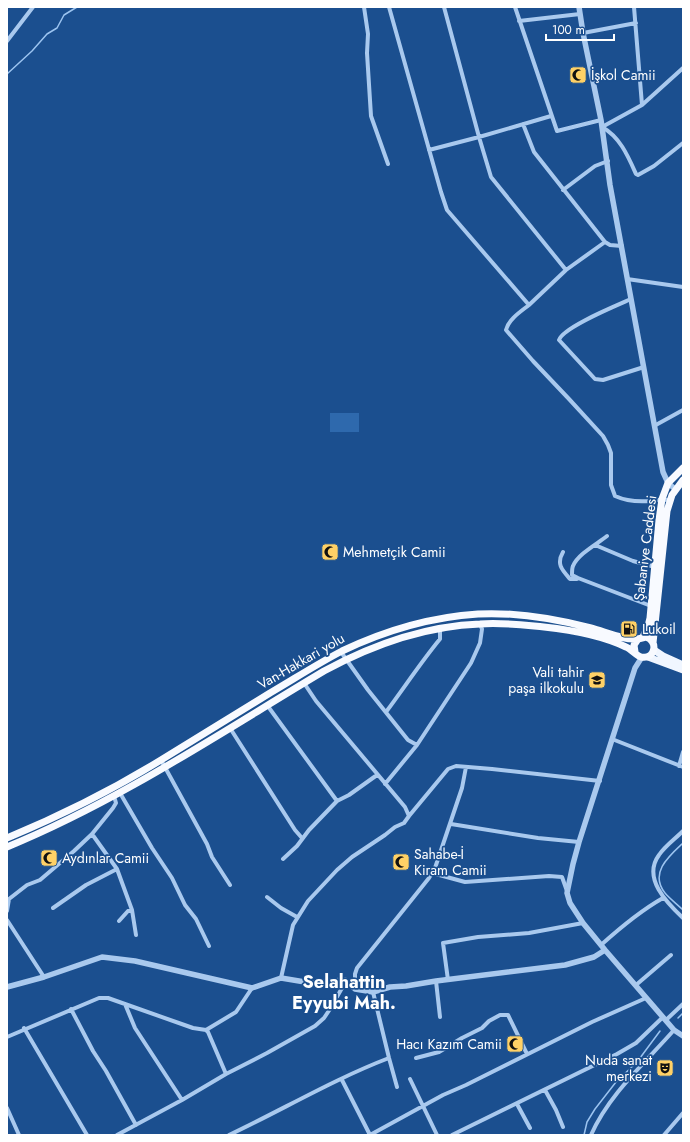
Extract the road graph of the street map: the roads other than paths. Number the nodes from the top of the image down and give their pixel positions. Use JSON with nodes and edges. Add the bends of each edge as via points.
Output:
{"nodes":[{"id":1,"x":33,"y":7,"type":"edge"},
{"id":2,"x":364,"y":7,"type":"edge"},
{"id":3,"x":389,"y":7,"type":"edge"},
{"id":4,"x":444,"y":7,"type":"edge"},
{"id":5,"x":515,"y":7,"type":"edge"},
{"id":6,"x":579,"y":7,"type":"edge"},
{"id":7,"x":634,"y":7,"type":"edge"},
{"id":8,"x":580,"y":14,"type":"junction"},
{"id":9,"x":519,"y":21,"type":"junction"},
{"id":10,"x":636,"y":23,"type":"junction"},
{"id":11,"x":583,"y":33,"type":"junction"},
{"id":12,"x":7,"y":41,"type":"edge"},
{"id":13,"x":683,"y":68,"type":"edge"},
{"id":14,"x":642,"y":105,"type":"junction"},
{"id":15,"x":552,"y":116,"type":"junction"},
{"id":16,"x":601,"y":120,"type":"junction"},
{"id":17,"x":523,"y":124,"type":"junction"},
{"id":18,"x":602,"y":127,"type":"junction"},
{"id":19,"x":479,"y":138,"type":"junction"},
{"id":20,"x":683,"y":143,"type":"edge"},
{"id":21,"x":429,"y":150,"type":"junction"},
{"id":22,"x":608,"y":161,"type":"junction"},
{"id":23,"x":388,"y":164,"type":"dead end"},
{"id":24,"x":563,"y":190,"type":"junction"},
{"id":25,"x":604,"y":242,"type":"junction"},
{"id":26,"x":622,"y":246,"type":"junction"},
{"id":27,"x":566,"y":270,"type":"junction"},
{"id":28,"x":627,"y":279,"type":"junction"},
{"id":29,"x":683,"y":287,"type":"edge"},
{"id":30,"x":631,"y":299,"type":"junction"},
{"id":31,"x":529,"y":305,"type":"junction"},
{"id":32,"x":644,"y":367,"type":"junction"},
{"id":33,"x":683,"y":410,"type":"edge"},
{"id":34,"x":654,"y":426,"type":"junction"},
{"id":35,"x":683,"y":468,"type":"edge"},
{"id":36,"x":683,"y":480,"type":"edge"},
{"id":37,"x":668,"y":483,"type":"junction"},
{"id":38,"x":675,"y":489,"type":"junction"},
{"id":39,"x":666,"y":499,"type":"junction"},
{"id":40,"x":607,"y":536,"type":"dead end"},
{"id":41,"x":595,"y":545,"type":"junction"},
{"id":42,"x":562,"y":552,"type":"dead end"},
{"id":43,"x":655,"y":567,"type":"junction"},
{"id":44,"x":578,"y":578,"type":"junction"},
{"id":45,"x":651,"y":606,"type":"junction"},
{"id":46,"x":558,"y":620,"type":"junction"},
{"id":47,"x":480,"y":624,"type":"junction"},
{"id":48,"x":440,"y":628,"type":"junction"},
{"id":49,"x":557,"y":629,"type":"junction"},
{"id":50,"x":391,"y":631,"type":"junction"},
{"id":51,"x":640,"y":638,"type":"junction"},
{"id":52,"x":394,"y":641,"type":"junction"},
{"id":53,"x":654,"y":646,"type":"junction"},
{"id":54,"x":341,"y":652,"type":"junction"},
{"id":55,"x":635,"y":652,"type":"junction"},
{"id":56,"x":645,"y":657,"type":"junction"},
{"id":57,"x":346,"y":658,"type":"junction"},
{"id":58,"x":683,"y":665,"type":"edge"},
{"id":59,"x":635,"y":668,"type":"junction"},
{"id":60,"x":683,"y":670,"type":"edge"},
{"id":61,"x":304,"y":682,"type":"junction"},
{"id":62,"x":267,"y":705,"type":"junction"},
{"id":63,"x":386,"y":712,"type":"junction"},
{"id":64,"x":230,"y":728,"type":"junction"},
{"id":65,"x":612,"y":739,"type":"junction"},
{"id":66,"x":417,"y":745,"type":"junction"},
{"id":67,"x":683,"y":752,"type":"edge"},
{"id":68,"x":160,"y":760,"type":"junction"},
{"id":69,"x":164,"y":767,"type":"junction"},
{"id":70,"x":681,"y":767,"type":"edge"},
{"id":71,"x":466,"y":768,"type":"junction"},
{"id":72,"x":377,"y":775,"type":"junction"},
{"id":73,"x":600,"y":781,"type":"junction"},
{"id":74,"x":385,"y":784,"type":"junction"},
{"id":75,"x":117,"y":794,"type":"junction"},
{"id":76,"x":337,"y":801,"type":"junction"},
{"id":77,"x":409,"y":816,"type":"junction"},
{"id":78,"x":451,"y":824,"type":"junction"},
{"id":79,"x":683,"y":831,"type":"edge"},
{"id":80,"x":92,"y":834,"type":"junction"},
{"id":81,"x":7,"y":838,"type":"edge"},
{"id":82,"x":302,"y":838,"type":"junction"},
{"id":83,"x":580,"y":842,"type":"junction"},
{"id":84,"x":7,"y":847,"type":"edge"},
{"id":85,"x":283,"y":858,"type":"dead end"},
{"id":86,"x":117,"y":869,"type":"junction"},
{"id":87,"x":432,"y":873,"type":"junction"},
{"id":88,"x":230,"y":885,"type":"dead end"},
{"id":89,"x":567,"y":893,"type":"junction"},
{"id":90,"x":267,"y":897,"type":"dead end"},
{"id":91,"x":663,"y":898,"type":"junction"},
{"id":92,"x":53,"y":908,"type":"dead end"},
{"id":93,"x":132,"y":910,"type":"junction"},
{"id":94,"x":7,"y":911,"type":"edge"},
{"id":95,"x":297,"y":917,"type":"junction"},
{"id":96,"x":683,"y":918,"type":"edge"},
{"id":97,"x":7,"y":920,"type":"edge"},
{"id":98,"x":119,"y":921,"type":"dead end"},
{"id":99,"x":583,"y":923,"type":"junction"},
{"id":100,"x":136,"y":935,"type":"dead end"},
{"id":101,"x":209,"y":946,"type":"dead end"},
{"id":102,"x":603,"y":948,"type":"junction"},
{"id":103,"x":671,"y":955,"type":"dead end"},
{"id":104,"x":44,"y":977,"type":"junction"},
{"id":105,"x":281,"y":978,"type":"junction"},
{"id":106,"x":344,"y":980,"type":"junction"},
{"id":107,"x":448,"y":980,"type":"junction"},
{"id":108,"x":436,"y":981,"type":"junction"},
{"id":109,"x":636,"y":985,"type":"junction"},
{"id":110,"x":7,"y":987,"type":"edge"},
{"id":111,"x":252,"y":988,"type":"junction"},
{"id":112,"x":356,"y":989,"type":"junction"},
{"id":113,"x":373,"y":992,"type":"junction"},
{"id":114,"x":646,"y":998,"type":"junction"},
{"id":115,"x":125,"y":1004,"type":"junction"},
{"id":116,"x":683,"y":1004,"type":"edge"},
{"id":117,"x":71,"y":1009,"type":"junction"},
{"id":118,"x":440,"y":1017,"type":"dead end"},
{"id":119,"x":664,"y":1019,"type":"junction"},
{"id":120,"x":24,"y":1028,"type":"junction"},
{"id":121,"x":206,"y":1030,"type":"junction"},
{"id":122,"x":674,"y":1030,"type":"junction"},
{"id":123,"x":7,"y":1036,"type":"edge"},
{"id":124,"x":683,"y":1036,"type":"edge"},
{"id":125,"x":527,"y":1054,"type":"junction"},
{"id":126,"x":389,"y":1058,"type":"junction"},
{"id":127,"x":416,"y":1058,"type":"dead end"},
{"id":128,"x":226,"y":1074,"type":"junction"},
{"id":129,"x":410,"y":1079,"type":"dead end"},
{"id":130,"x":342,"y":1080,"type":"junction"},
{"id":131,"x":397,"y":1086,"type":"dead end"},
{"id":132,"x":545,"y":1090,"type":"junction"},
{"id":133,"x":182,"y":1100,"type":"junction"},
{"id":134,"x":517,"y":1104,"type":"junction"},
{"id":135,"x":424,"y":1106,"type":"junction"},
{"id":136,"x":7,"y":1108,"type":"edge"},
{"id":137,"x":683,"y":1112,"type":"edge"},
{"id":138,"x":9,"y":1118,"type":"edge"},
{"id":139,"x":136,"y":1125,"type":"junction"},
{"id":140,"x":564,"y":1127,"type":"dead end"},
{"id":141,"x":530,"y":1128,"type":"dead end"},
{"id":142,"x":19,"y":1135,"type":"edge"},
{"id":143,"x":87,"y":1135,"type":"edge"},
{"id":144,"x":117,"y":1135,"type":"edge"},
{"id":145,"x":229,"y":1135,"type":"edge"},
{"id":146,"x":370,"y":1135,"type":"edge"},
{"id":147,"x":437,"y":1135,"type":"edge"},
{"id":148,"x":452,"y":1135,"type":"edge"},
{"id":149,"x":591,"y":1135,"type":"edge"},
{"id":150,"x":664,"y":1135,"type":"edge"}],
"edges":[{"from":1,"to":12,"type":"street"},
{"from":2,"to":23,"type":"street","via":[[368,34],[366,53],[372,116]]},
{"from":3,"to":21,"type":"street"},
{"from":4,"to":19,"type":"street"},
{"from":5,"to":9,"type":"street"},
{"from":6,"to":8,"type":"street"},
{"from":7,"to":10,"type":"street"},
{"from":8,"to":9,"type":"street"},
{"from":8,"to":11,"type":"street"},
{"from":9,"to":15,"type":"street"},
{"from":10,"to":11,"type":"street"},
{"from":10,"to":14,"type":"street"},
{"from":11,"to":16,"type":"street"},
{"from":13,"to":14,"type":"street"},
{"from":14,"to":18,"type":"street"},
{"from":15,"to":16,"type":"street","via":[[557,131]]},
{"from":15,"to":17,"type":"street"},
{"from":16,"to":18,"type":"street"},
{"from":17,"to":19,"type":"street"},
{"from":17,"to":24,"type":"street","via":[[534,152]]},
{"from":18,"to":20,"type":"street","via":[[615,136],[638,175]]},
{"from":18,"to":22,"type":"street"},
{"from":19,"to":21,"type":"street"},
{"from":19,"to":27,"type":"street","via":[[492,177]]},
{"from":21,"to":31,"type":"street","via":[[447,210]]},
{"from":22,"to":24,"type":"street","via":[[595,166]]},
{"from":22,"to":26,"type":"street"},
{"from":24,"to":25,"type":"street"},
{"from":25,"to":26,"type":"street"},
{"from":25,"to":27,"type":"street"},
{"from":26,"to":28,"type":"street"},
{"from":27,"to":31,"type":"street"},
{"from":28,"to":29,"type":"street"},
{"from":28,"to":30,"type":"street"},
{"from":30,"to":32,"type":"street"},
{"from":30,"to":32,"type":"street","via":[[570,329],[560,336],[560,340],[595,379],[603,380]]},
{"from":31,"to":39,"type":"street","via":[[507,324],[506,330],[608,445],[611,453],[611,484],[615,496],[628,501]]},
{"from":32,"to":34,"type":"street"},
{"from":33,"to":34,"type":"street"},
{"from":34,"to":37,"type":"street","via":[[663,472]]},
{"from":35,"to":37,"type":"highway","name":"Şabaniye Caddesi"},
{"from":36,"to":38,"type":"highway"},
{"from":37,"to":38,"type":"street"},
{"from":37,"to":39,"type":"highway","name":"Şabaniye Caddesi"},
{"from":38,"to":39,"type":"highway"},
{"from":39,"to":43,"type":"highway","name":"Şabaniye Caddesi","via":[[659,520]]},
{"from":39,"to":53,"type":"highway"},
{"from":40,"to":41,"type":"street"},
{"from":41,"to":43,"type":"street"},
{"from":41,"to":44,"type":"street","via":[[572,566],[572,575]]},
{"from":42,"to":44,"type":"street","via":[[559,564],[564,573],[570,579]]},
{"from":43,"to":45,"type":"highway","name":"Şabaniye Caddesi"},
{"from":44,"to":45,"type":"street"},
{"from":45,"to":51,"type":"highway","name":"Şabaniye Caddesi","via":[[648,626]]},
{"from":46,"to":49,"type":"highway"},
{"from":46,"to":50,"type":"highway","name":"Van-Hakkari yolu","via":[[479,614],[439,619]]},
{"from":46,"to":51,"type":"highway","name":"Van-Hakkari yolu","via":[[628,639]]},
{"from":47,"to":48,"type":"highway"},
{"from":47,"to":49,"type":"highway"},
{"from":47,"to":66,"type":"street","via":[[480,643],[471,663]]},
{"from":48,"to":52,"type":"highway"},
{"from":48,"to":63,"type":"street","via":[[440,640]]},
{"from":49,"to":55,"type":"highway","via":[[589,634]]},
{"from":50,"to":52,"type":"highway"},
{"from":50,"to":54,"type":"highway","name":"Van-Hakkari yolu"},
{"from":51,"to":53,"type":"highway","via":[[649,638]]},
{"from":51,"to":55,"type":"highway","via":[[634,645]]},
{"from":52,"to":57,"type":"highway"},
{"from":53,"to":56,"type":"highway","via":[[651,655]]},
{"from":53,"to":58,"type":"main road","via":[[663,656]]},
{"from":54,"to":57,"type":"street"},
{"from":54,"to":68,"type":"highway","name":"Van-Hakkari yolu"},
{"from":55,"to":56,"type":"highway"},
{"from":55,"to":59,"type":"street"},
{"from":56,"to":59,"type":"street"},
{"from":56,"to":60,"type":"main road"},
{"from":57,"to":61,"type":"highway"},
{"from":57,"to":63,"type":"street"},
{"from":59,"to":65,"type":"street"},
{"from":61,"to":62,"type":"highway"},
{"from":61,"to":72,"type":"street","via":[[316,701]]},
{"from":62,"to":64,"type":"highway"},
{"from":62,"to":76,"type":"street"},
{"from":63,"to":66,"type":"street","via":[[408,740]]},
{"from":64,"to":69,"type":"highway"},
{"from":64,"to":82,"type":"street"},
{"from":65,"to":70,"type":"street"},
{"from":65,"to":73,"type":"street"},
{"from":66,"to":74,"type":"street"},
{"from":67,"to":70,"type":"street"},
{"from":68,"to":69,"type":"street"},
{"from":68,"to":81,"type":"highway","name":"Van-Hakkari yolu","via":[[111,789]]},
{"from":69,"to":75,"type":"highway"},
{"from":69,"to":88,"type":"street","via":[[212,857]]},
{"from":71,"to":73,"type":"street"},
{"from":71,"to":77,"type":"street","via":[[456,766],[448,769]]},
{"from":71,"to":78,"type":"street"},
{"from":72,"to":74,"type":"street"},
{"from":72,"to":76,"type":"street"},
{"from":73,"to":83,"type":"street"},
{"from":74,"to":77,"type":"street"},
{"from":75,"to":80,"type":"street","via":[[113,808]]},
{"from":75,"to":84,"type":"highway","via":[[45,831]]},
{"from":75,"to":101,"type":"street","via":[[172,878]]},
{"from":76,"to":82,"type":"street"},
{"from":77,"to":95,"type":"street","via":[[404,823],[352,857],[337,870]]},
{"from":78,"to":83,"type":"street"},
{"from":78,"to":87,"type":"street"},
{"from":79,"to":91,"type":"street","via":[[659,855],[655,863],[655,882]]},
{"from":80,"to":86,"type":"street"},
{"from":80,"to":94,"type":"street","via":[[40,880],[27,885],[9,900]]},
{"from":82,"to":85,"type":"street"},
{"from":83,"to":89,"type":"street"},
{"from":86,"to":92,"type":"street","via":[[86,885]]},
{"from":86,"to":93,"type":"street"},
{"from":87,"to":89,"type":"street","via":[[465,882],[562,877]]},
{"from":87,"to":112,"type":"street","via":[[358,968],[355,974]]},
{"from":89,"to":99,"type":"street","via":[[570,903]]},
{"from":90,"to":95,"type":"street"},
{"from":91,"to":96,"type":"street"},
{"from":91,"to":102,"type":"street","via":[[626,923]]},
{"from":93,"to":98,"type":"street"},
{"from":93,"to":100,"type":"street"},
{"from":95,"to":105,"type":"street","via":[[289,939]]},
{"from":97,"to":104,"type":"street"},
{"from":99,"to":102,"type":"street"},
{"from":99,"to":107,"type":"street","via":[[529,933],[443,943]]},
{"from":102,"to":107,"type":"street","via":[[594,957],[565,965]]},
{"from":102,"to":109,"type":"street"},
{"from":103,"to":109,"type":"street"},
{"from":104,"to":110,"type":"street"},
{"from":104,"to":111,"type":"street","via":[[102,957],[135,961]]},
{"from":105,"to":106,"type":"street","via":[[311,983]]},
{"from":105,"to":111,"type":"street"},
{"from":106,"to":112,"type":"street"},
{"from":106,"to":128,"type":"street","via":[[330,1009],[315,1026]]},
{"from":107,"to":108,"type":"street"},
{"from":108,"to":113,"type":"street","via":[[390,987]]},
{"from":108,"to":118,"type":"street"},
{"from":109,"to":114,"type":"street"},
{"from":111,"to":121,"type":"street","via":[[236,1012]]},
{"from":112,"to":113,"type":"street"},
{"from":113,"to":126,"type":"street"},
{"from":114,"to":119,"type":"street"},
{"from":114,"to":125,"type":"street"},
{"from":115,"to":117,"type":"street","via":[[108,998],[99,998]]},
{"from":115,"to":121,"type":"street","via":[[193,1028]]},
{"from":115,"to":133,"type":"street","via":[[135,1028]]},
{"from":116,"to":119,"type":"street"},
{"from":117,"to":120,"type":"street"},
{"from":117,"to":139,"type":"street"},
{"from":119,"to":122,"type":"street"},
{"from":119,"to":132,"type":"street","via":[[636,1042],[596,1066]]},
{"from":120,"to":123,"type":"street"},
{"from":120,"to":143,"type":"street"},
{"from":121,"to":128,"type":"street"},
{"from":122,"to":124,"type":"street"},
{"from":122,"to":149,"type":"street","via":[[615,1095]]},
{"from":125,"to":127,"type":"street","via":[[508,1015],[500,1015],[439,1052]]},
{"from":125,"to":135,"type":"street"},
{"from":126,"to":130,"type":"street"},
{"from":126,"to":131,"type":"street"},
{"from":128,"to":133,"type":"street"},
{"from":129,"to":135,"type":"street"},
{"from":130,"to":145,"type":"street"},
{"from":130,"to":146,"type":"street"},
{"from":132,"to":134,"type":"street"},
{"from":132,"to":140,"type":"street"},
{"from":133,"to":139,"type":"street"},
{"from":134,"to":141,"type":"street"},
{"from":134,"to":148,"type":"street"},
{"from":135,"to":146,"type":"street"},
{"from":135,"to":147,"type":"street"},
{"from":136,"to":138,"type":"street"},
{"from":137,"to":150,"type":"street"},
{"from":138,"to":142,"type":"street"},
{"from":139,"to":144,"type":"street"}]}
